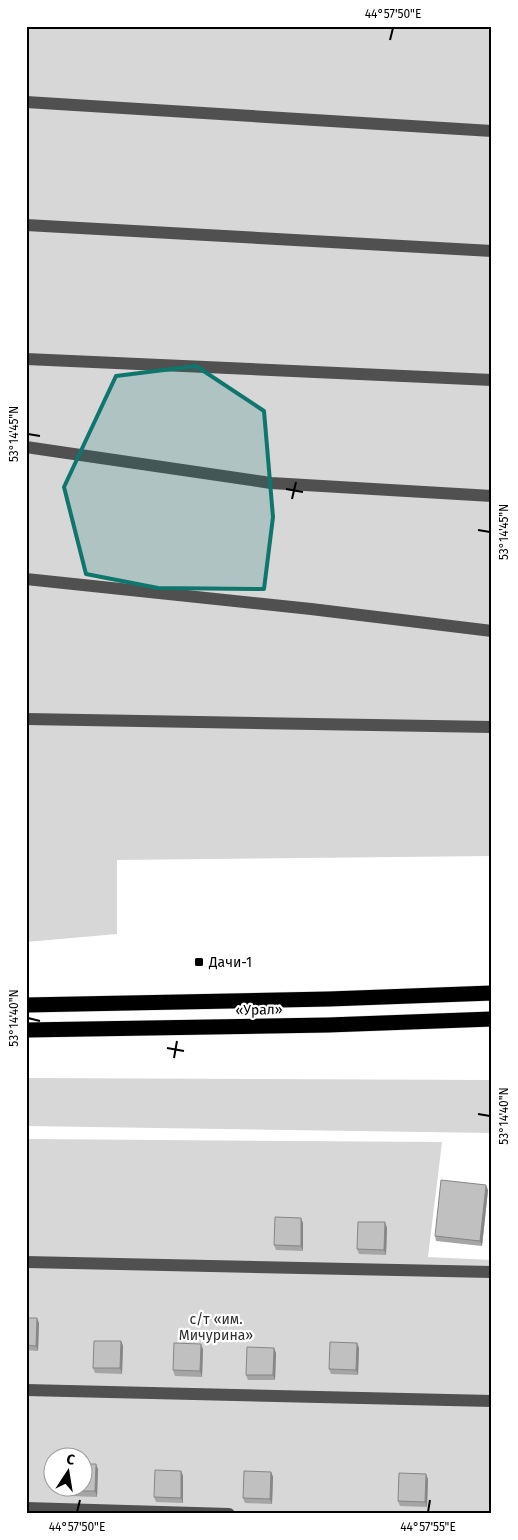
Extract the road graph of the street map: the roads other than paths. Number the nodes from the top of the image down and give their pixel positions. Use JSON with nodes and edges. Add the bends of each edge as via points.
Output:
{"nodes":[{"id":1,"x":26,"y":102,"type":"edge"},
{"id":2,"x":492,"y":130,"type":"edge"},
{"id":3,"x":26,"y":225,"type":"edge"},
{"id":4,"x":492,"y":251,"type":"edge"},
{"id":5,"x":26,"y":359,"type":"edge"},
{"id":6,"x":492,"y":380,"type":"edge"},
{"id":7,"x":26,"y":448,"type":"edge"},
{"id":8,"x":492,"y":496,"type":"edge"},
{"id":9,"x":26,"y":579,"type":"edge"},
{"id":10,"x":492,"y":631,"type":"edge"},
{"id":11,"x":26,"y":718,"type":"edge"},
{"id":12,"x":492,"y":727,"type":"edge"},
{"id":13,"x":492,"y":993,"type":"edge"},
{"id":14,"x":26,"y":1005,"type":"edge"},
{"id":15,"x":492,"y":1019,"type":"edge"},
{"id":16,"x":26,"y":1030,"type":"edge"},
{"id":17,"x":26,"y":1262,"type":"edge"},
{"id":18,"x":492,"y":1272,"type":"edge"},
{"id":19,"x":26,"y":1390,"type":"edge"},
{"id":20,"x":492,"y":1401,"type":"edge"},
{"id":21,"x":26,"y":1508,"type":"edge"},
{"id":22,"x":229,"y":1514,"type":"edge"}],
"edges":[{"from":1,"to":2,"type":"lane"},
{"from":3,"to":4,"type":"lane"},
{"from":5,"to":6,"type":"lane"},
{"from":7,"to":8,"type":"lane","via":[[270,483]]},
{"from":9,"to":10,"type":"lane"},
{"from":11,"to":12,"type":"lane"},
{"from":13,"to":14,"type":"highway","name":"«Урал»","via":[[320,1000]]},
{"from":15,"to":16,"type":"highway","name":"«Урал»"},
{"from":17,"to":18,"type":"lane"},
{"from":19,"to":20,"type":"lane"},
{"from":21,"to":22,"type":"lane"}]}
